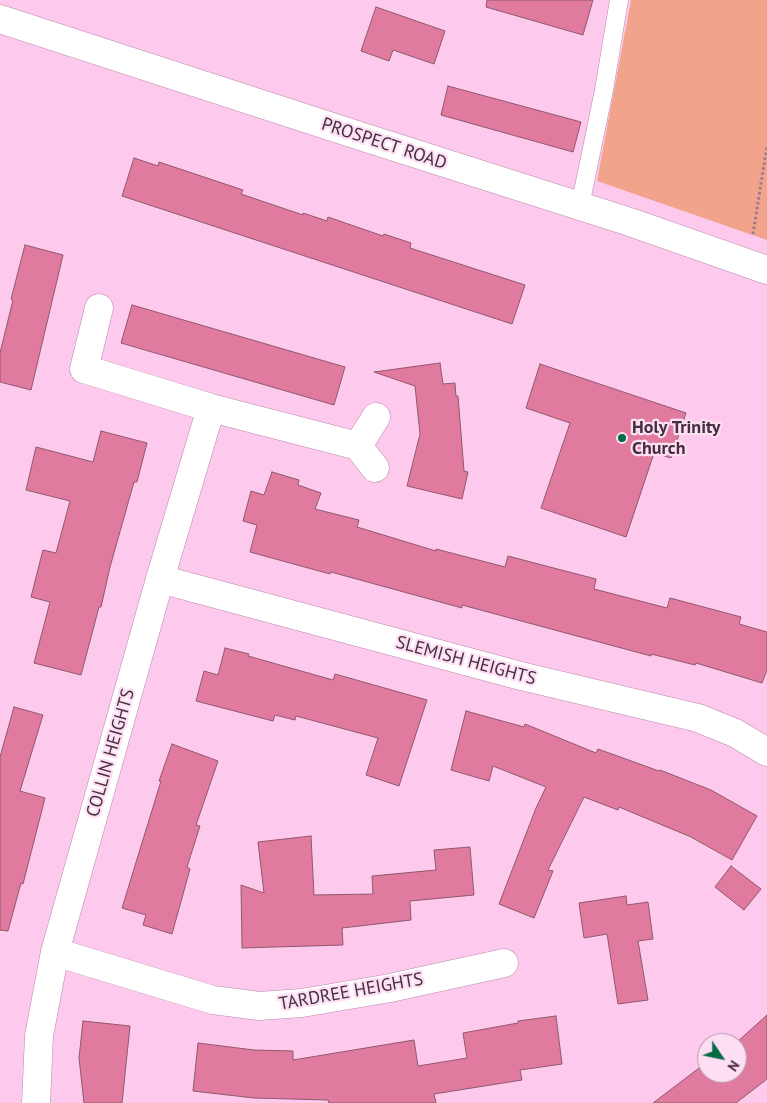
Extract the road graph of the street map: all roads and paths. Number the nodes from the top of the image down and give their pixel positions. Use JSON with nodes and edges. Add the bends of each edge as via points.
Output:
{"nodes":[{"id":1,"x":619,"y":0,"type":"edge"},
{"id":2,"x":0,"y":19,"type":"edge"},
{"id":3,"x":767,"y":146,"type":"edge"},
{"id":4,"x":580,"y":206,"type":"junction"},
{"id":5,"x":758,"y":267,"type":"edge"},
{"id":6,"x":99,"y":308,"type":"dead end"},
{"id":7,"x":211,"y":408,"type":"junction"},
{"id":8,"x":376,"y":417,"type":"dead end"},
{"id":9,"x":358,"y":446,"type":"junction"},
{"id":10,"x":375,"y":468,"type":"dead end"},
{"id":11,"x":160,"y":579,"type":"junction"},
{"id":12,"x":767,"y":752,"type":"edge"},
{"id":13,"x":55,"y":952,"type":"junction"},
{"id":14,"x":504,"y":964,"type":"dead end"},
{"id":15,"x":36,"y":1103,"type":"edge"}],
"edges":[{"from":1,"to":4,"type":"lane"},
{"from":2,"to":4,"type":"street","name":"PROSPECT ROAD"},
{"from":3,"to":5,"type":"path"},
{"from":4,"to":5,"type":"street","name":"PROSPECT ROAD"},
{"from":6,"to":7,"type":"street","via":[[84,369]]},
{"from":7,"to":9,"type":"street"},
{"from":7,"to":11,"type":"street","name":"COLLIN HEIGHTS"},
{"from":8,"to":9,"type":"street"},
{"from":9,"to":10,"type":"street"},
{"from":11,"to":12,"type":"street","name":"SLEMISH HEIGHTS","via":[[522,676],[698,718],[735,733]]},
{"from":11,"to":13,"type":"street","name":"COLLIN HEIGHTS"},
{"from":13,"to":14,"type":"street","name":"TARDREE HEIGHTS","via":[[213,1000],[259,1006],[302,1003],[390,988]]},
{"from":13,"to":15,"type":"street","name":"COLLIN HEIGHTS","via":[[39,1036]]}]}
